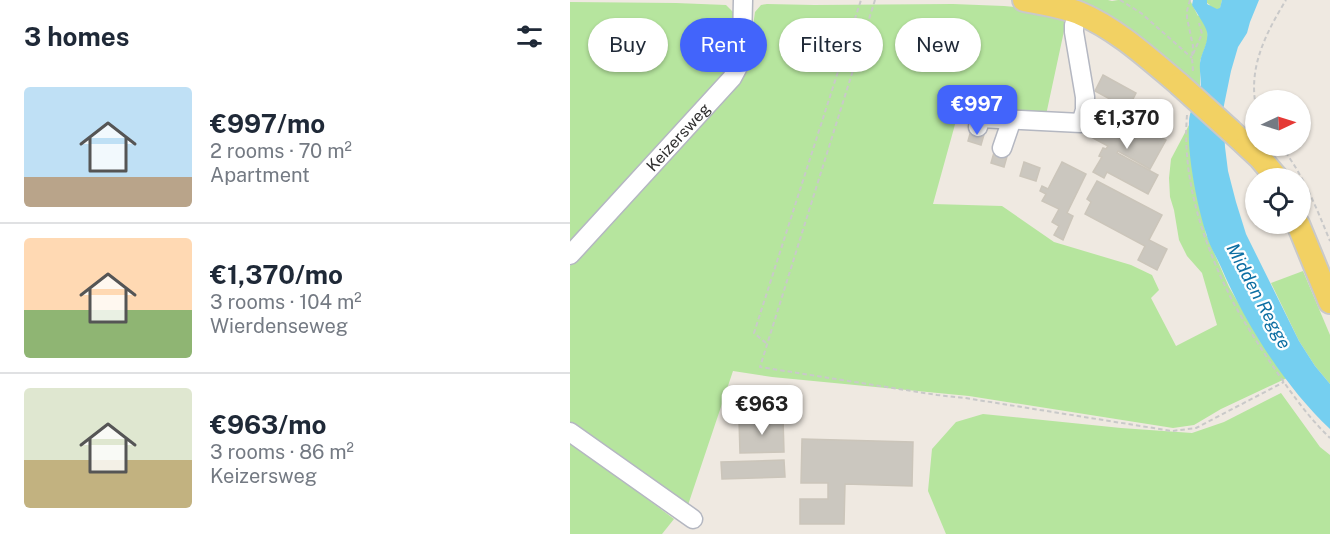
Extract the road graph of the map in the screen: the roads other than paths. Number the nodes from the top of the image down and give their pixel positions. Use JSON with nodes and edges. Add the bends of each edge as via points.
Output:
{"nodes":[{"id":1,"x":743,"y":0,"type":"edge"},
{"id":2,"x":1024,"y":0,"type":"edge"},
{"id":3,"x":1073,"y":8,"type":"edge"},
{"id":4,"x":1012,"y":119,"type":"junction"},
{"id":5,"x":978,"y":127,"type":"dead end"},
{"id":6,"x":1002,"y":148,"type":"dead end"},
{"id":7,"x":1268,"y":168,"type":"edge"},
{"id":8,"x":1302,"y":234,"type":"edge"},
{"id":9,"x":570,"y":255,"type":"edge"},
{"id":10,"x":1330,"y":302,"type":"edge"},
{"id":11,"x":570,"y":432,"type":"edge"},
{"id":12,"x":693,"y":519,"type":"dead end"}],
"edges":[{"from":1,"to":9,"type":"street","name":"Keizersweg","via":[[739,65],[732,78]]},
{"from":2,"to":3,"type":"main road"},
{"from":3,"to":4,"type":"street","via":[[1085,97],[1081,123]]},
{"from":3,"to":7,"type":"main road","bridge":true,"via":[[1139,51]]},
{"from":4,"to":5,"type":"street","via":[[980,118]]},
{"from":4,"to":6,"type":"street"},
{"from":8,"to":10,"type":"main road"},
{"from":11,"to":12,"type":"street"}]}
